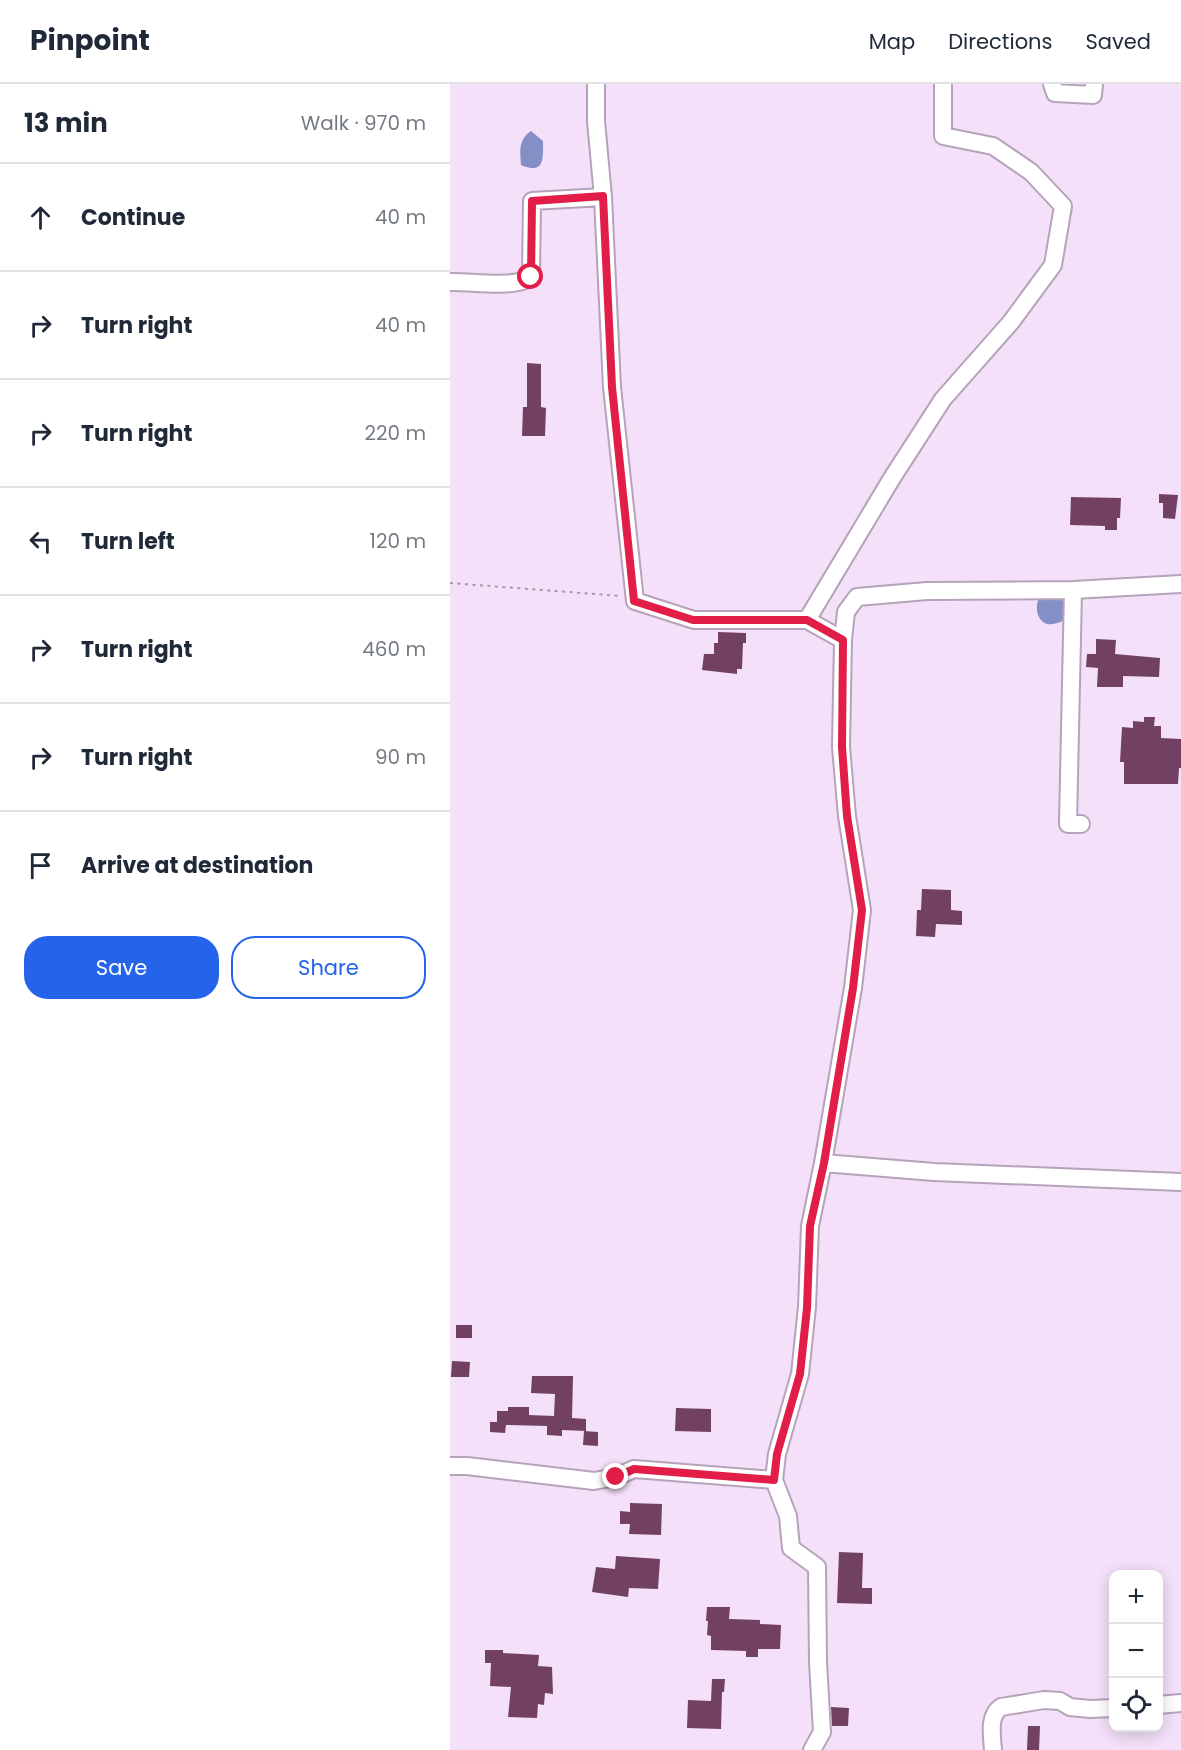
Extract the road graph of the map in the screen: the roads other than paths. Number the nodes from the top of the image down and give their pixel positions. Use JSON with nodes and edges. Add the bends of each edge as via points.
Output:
{"nodes":[{"id":1,"x":596,"y":84,"type":"edge"},
{"id":2,"x":942,"y":84,"type":"edge"},
{"id":3,"x":1052,"y":84,"type":"edge"},
{"id":4,"x":1094,"y":84,"type":"edge"},
{"id":5,"x":603,"y":196,"type":"junction"},
{"id":6,"x":450,"y":282,"type":"edge"},
{"id":7,"x":1181,"y":584,"type":"edge"},
{"id":8,"x":1073,"y":590,"type":"junction"},
{"id":9,"x":807,"y":620,"type":"junction"},
{"id":10,"x":843,"y":640,"type":"junction"},
{"id":11,"x":1081,"y":824,"type":"dead end"},
{"id":12,"x":824,"y":1163,"type":"junction"},
{"id":13,"x":1181,"y":1182,"type":"edge"},
{"id":14,"x":450,"y":1466,"type":"edge"},
{"id":15,"x":774,"y":1480,"type":"junction"},
{"id":16,"x":1181,"y":1703,"type":"edge"},
{"id":17,"x":1163,"y":1705,"type":"edge"},
{"id":18,"x":1109,"y":1708,"type":"edge"},
{"id":19,"x":812,"y":1750,"type":"edge"},
{"id":20,"x":993,"y":1750,"type":"edge"}],
"edges":[{"from":1,"to":5,"type":"street"},
{"from":2,"to":9,"type":"street","via":[[943,136],[993,146],[1032,172],[1063,206],[1053,265],[1011,322],[943,399]]},
{"from":3,"to":4,"type":"street","via":[[1055,93],[1093,95]]},
{"from":5,"to":6,"type":"street","via":[[532,201],[531,277],[527,280]]},
{"from":5,"to":9,"type":"street","via":[[612,387],[634,601],[693,620]]},
{"from":7,"to":8,"type":"street"},
{"from":8,"to":10,"type":"street","via":[[927,591],[857,597],[846,612]]},
{"from":8,"to":11,"type":"street","via":[[1068,824]]},
{"from":9,"to":10,"type":"street"},
{"from":10,"to":12,"type":"street","via":[[842,747],[847,816],[862,910]]},
{"from":12,"to":13,"type":"street","via":[[934,1172]]},
{"from":12,"to":15,"type":"street","via":[[810,1226],[800,1374],[777,1454]]},
{"from":14,"to":15,"type":"street","via":[[594,1481],[634,1469]]},
{"from":15,"to":19,"type":"street","via":[[788,1516],[791,1548],[817,1567],[822,1732]]},
{"from":16,"to":17,"type":"street"},
{"from":18,"to":20,"type":"street","via":[[1070,1707],[1060,1701],[1044,1700],[1001,1707],[993,1717]]}]}
